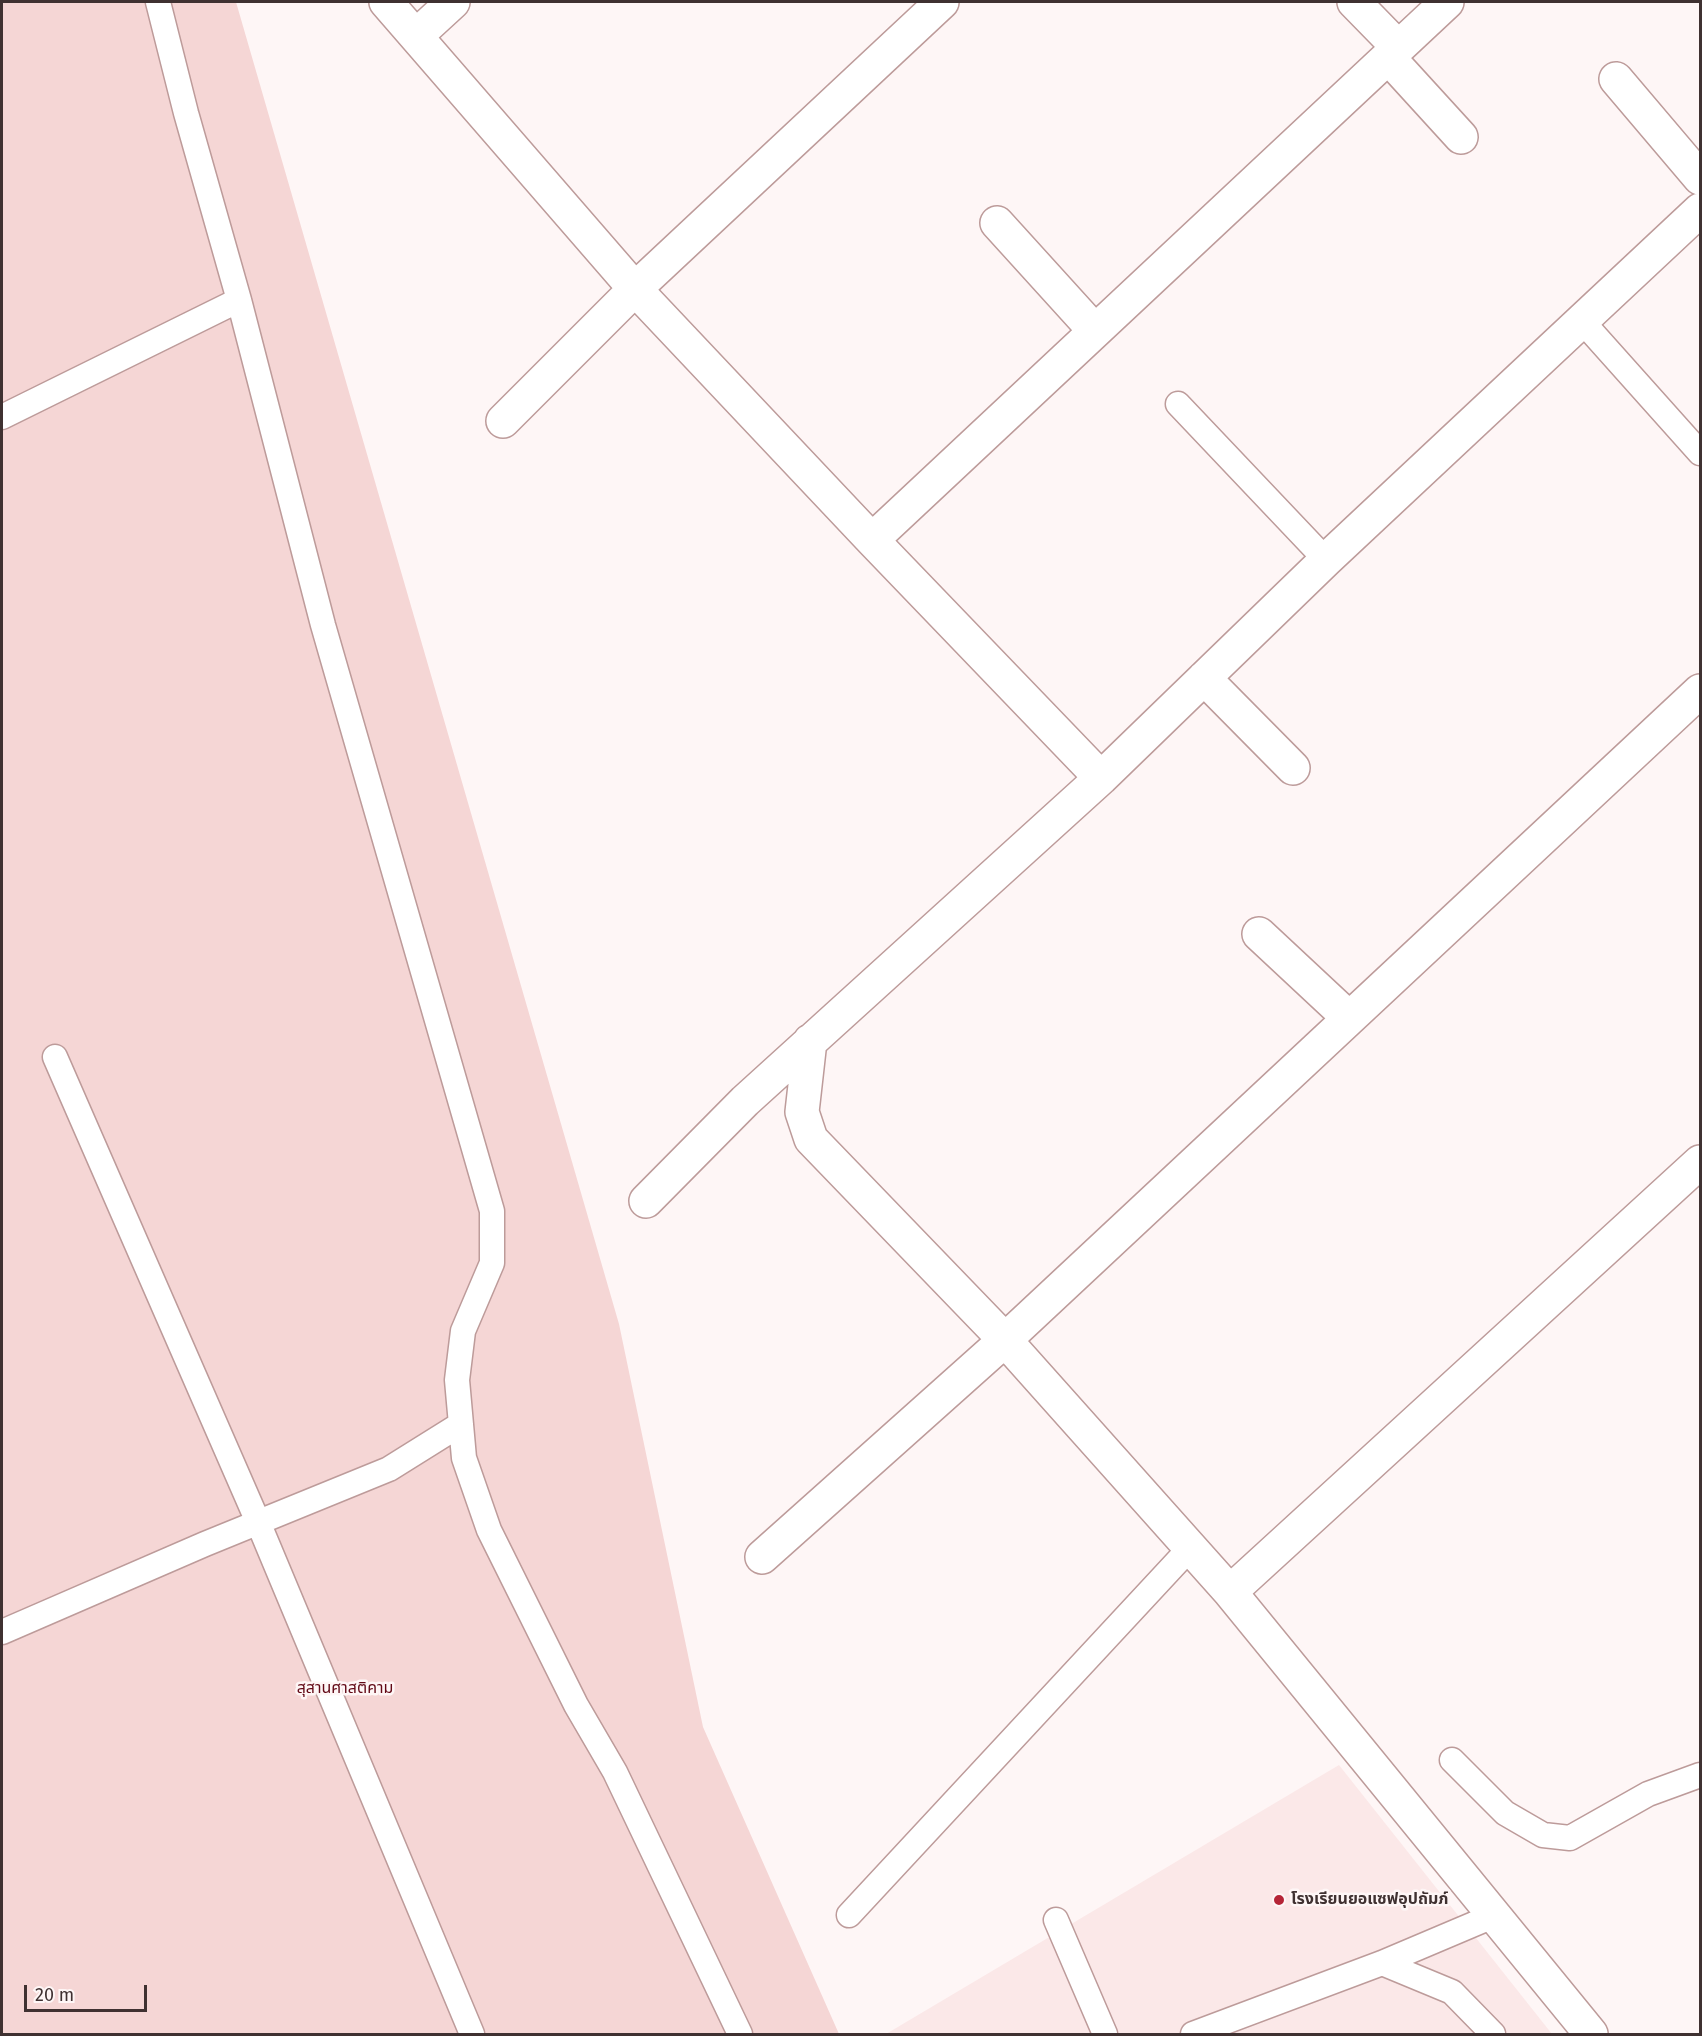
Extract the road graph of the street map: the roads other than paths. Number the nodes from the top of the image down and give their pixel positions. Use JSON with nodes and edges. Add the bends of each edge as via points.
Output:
{"nodes":[{"id":1,"x":158,"y":2,"type":"edge"},
{"id":2,"x":386,"y":2,"type":"edge"},
{"id":3,"x":453,"y":2,"type":"edge"},
{"id":4,"x":942,"y":2,"type":"edge"},
{"id":5,"x":1354,"y":2,"type":"edge"},
{"id":6,"x":1447,"y":2,"type":"edge"},
{"id":7,"x":416,"y":36,"type":"junction"},
{"id":8,"x":1393,"y":52,"type":"junction"},
{"id":9,"x":1616,"y":79,"type":"dead end"},
{"id":10,"x":1461,"y":137,"type":"dead end"},
{"id":11,"x":1701,"y":178,"type":"edge"},
{"id":12,"x":1698,"y":218,"type":"edge"},
{"id":13,"x":998,"y":223,"type":"dead end"},
{"id":14,"x":635,"y":289,"type":"junction"},
{"id":15,"x":239,"y":300,"type":"junction"},
{"id":16,"x":1582,"y":321,"type":"junction"},
{"id":17,"x":1095,"y":331,"type":"junction"},
{"id":18,"x":1178,"y":404,"type":"dead end"},
{"id":19,"x":2,"y":417,"type":"edge"},
{"id":20,"x":503,"y":421,"type":"dead end"},
{"id":21,"x":1701,"y":453,"type":"edge"},
{"id":22,"x":872,"y":540,"type":"junction"},
{"id":23,"x":1326,"y":560,"type":"junction"},
{"id":24,"x":1204,"y":678,"type":"junction"},
{"id":25,"x":1701,"y":690,"type":"edge"},
{"id":26,"x":1293,"y":768,"type":"dead end"},
{"id":27,"x":1101,"y":778,"type":"junction"},
{"id":28,"x":1259,"y":934,"type":"dead end"},
{"id":29,"x":1349,"y":1018,"type":"junction"},
{"id":30,"x":810,"y":1041,"type":"junction"},
{"id":31,"x":55,"y":1057,"type":"dead end"},
{"id":32,"x":1701,"y":1162,"type":"edge"},
{"id":33,"x":646,"y":1201,"type":"dead end"},
{"id":34,"x":1005,"y":1341,"type":"junction"},
{"id":35,"x":460,"y":1424,"type":"junction"},
{"id":36,"x":258,"y":1522,"type":"junction"},
{"id":37,"x":1190,"y":1548,"type":"junction"},
{"id":38,"x":762,"y":1557,"type":"dead end"},
{"id":39,"x":1230,"y":1592,"type":"junction"},
{"id":40,"x":2,"y":1632,"type":"edge"},
{"id":41,"x":1452,"y":1760,"type":"dead end"},
{"id":42,"x":1701,"y":1775,"type":"edge"},
{"id":43,"x":849,"y":1915,"type":"dead end"},
{"id":44,"x":1493,"y":1916,"type":"junction"},
{"id":45,"x":1056,"y":1920,"type":"dead end"},
{"id":46,"x":1382,"y":1963,"type":"junction"},
{"id":47,"x":472,"y":2034,"type":"edge"},
{"id":48,"x":740,"y":2034,"type":"edge"},
{"id":49,"x":1105,"y":2034,"type":"edge"},
{"id":50,"x":1193,"y":2034,"type":"edge"},
{"id":51,"x":1493,"y":2034,"type":"edge"},
{"id":52,"x":1591,"y":2034,"type":"edge"}],
"edges":[{"from":1,"to":15,"type":"lane"},
{"from":2,"to":7,"type":"street"},
{"from":3,"to":7,"type":"street"},
{"from":4,"to":14,"type":"street"},
{"from":5,"to":8,"type":"street"},
{"from":6,"to":8,"type":"street"},
{"from":7,"to":14,"type":"street"},
{"from":8,"to":10,"type":"street"},
{"from":8,"to":17,"type":"street"},
{"from":9,"to":11,"type":"street"},
{"from":12,"to":16,"type":"street"},
{"from":13,"to":17,"type":"street"},
{"from":14,"to":20,"type":"street"},
{"from":14,"to":22,"type":"street"},
{"from":15,"to":19,"type":"lane"},
{"from":15,"to":35,"type":"lane","via":[[323,625],[492,1211],[492,1263],[463,1331],[457,1380]]},
{"from":16,"to":21,"type":"lane"},
{"from":16,"to":23,"type":"street"},
{"from":17,"to":22,"type":"street"},
{"from":18,"to":23,"type":"lane"},
{"from":22,"to":27,"type":"street"},
{"from":23,"to":24,"type":"street"},
{"from":24,"to":26,"type":"street"},
{"from":24,"to":27,"type":"street"},
{"from":25,"to":29,"type":"street"},
{"from":27,"to":30,"type":"street"},
{"from":28,"to":29,"type":"street"},
{"from":29,"to":34,"type":"street"},
{"from":30,"to":33,"type":"street"},
{"from":30,"to":34,"type":"street","via":[[802,1112],[811,1139]]},
{"from":31,"to":36,"type":"lane"},
{"from":32,"to":39,"type":"street"},
{"from":34,"to":37,"type":"street"},
{"from":34,"to":38,"type":"street"},
{"from":35,"to":36,"type":"lane","via":[[389,1469]]},
{"from":35,"to":48,"type":"lane","via":[[464,1458],[489,1530],[576,1705],[615,1772]]},
{"from":36,"to":40,"type":"lane"},
{"from":36,"to":47,"type":"lane"},
{"from":37,"to":39,"type":"street"},
{"from":37,"to":43,"type":"lane"},
{"from":39,"to":44,"type":"street"},
{"from":41,"to":42,"type":"lane","via":[[1505,1813],[1543,1835],[1570,1838],[1648,1794]]},
{"from":44,"to":46,"type":"lane"},
{"from":44,"to":52,"type":"street"},
{"from":45,"to":49,"type":"lane"},
{"from":46,"to":50,"type":"lane"},
{"from":46,"to":51,"type":"lane","via":[[1452,1992]]}]}
